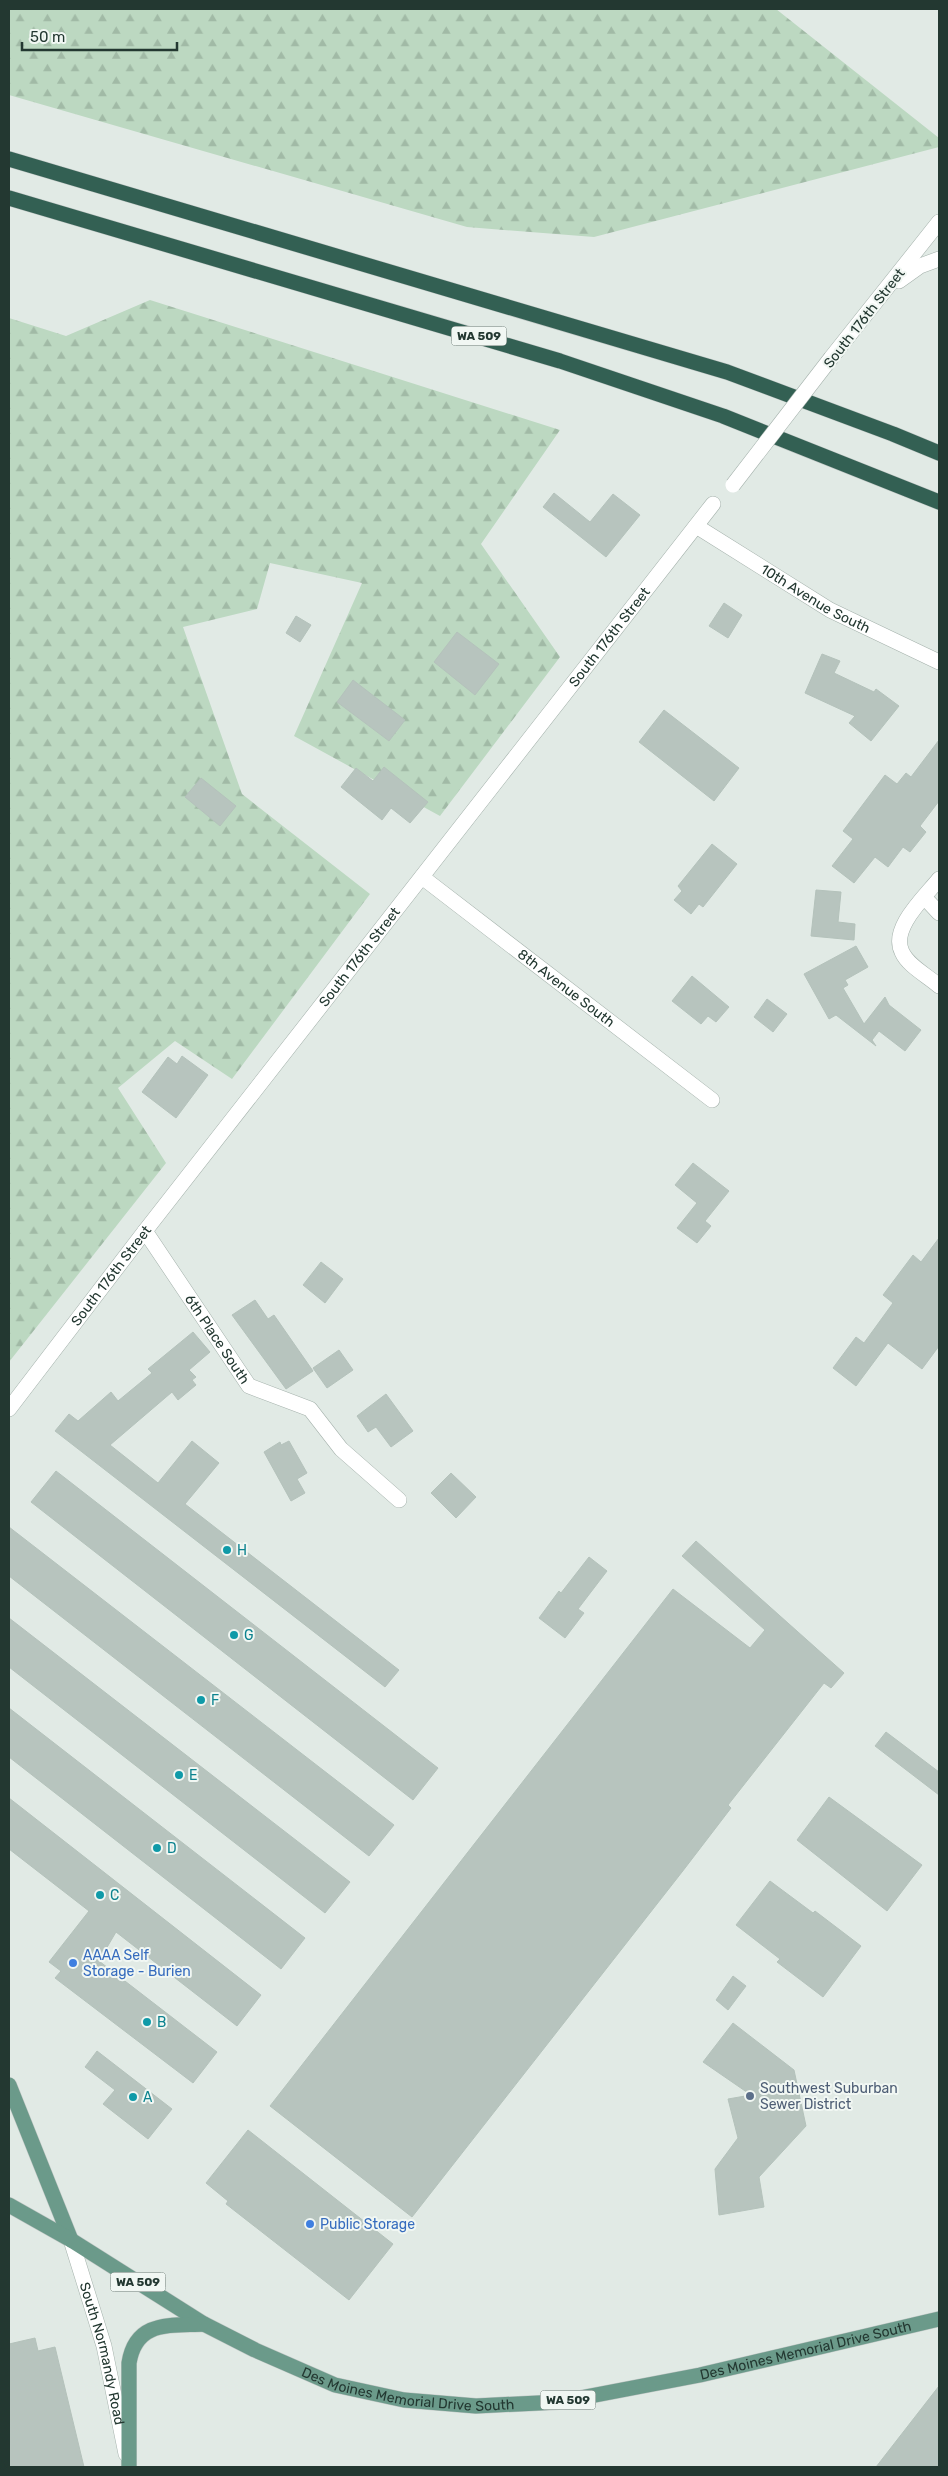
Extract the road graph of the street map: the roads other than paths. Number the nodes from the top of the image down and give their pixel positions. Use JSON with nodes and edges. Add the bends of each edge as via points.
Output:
{"nodes":[{"id":1,"x":9,"y":159,"type":"edge"},
{"id":2,"x":9,"y":198,"type":"edge"},
{"id":3,"x":939,"y":222,"type":"edge"},
{"id":4,"x":939,"y":259,"type":"edge"},
{"id":5,"x":886,"y":290,"type":"junction"},
{"id":6,"x":939,"y":453,"type":"edge"},
{"id":7,"x":733,"y":485,"type":"dead end"},
{"id":8,"x":939,"y":502,"type":"edge"},
{"id":9,"x":713,"y":504,"type":"dead end"},
{"id":10,"x":696,"y":526,"type":"junction"},
{"id":11,"x":939,"y":662,"type":"edge"},
{"id":12,"x":422,"y":877,"type":"junction"},
{"id":13,"x":939,"y":879,"type":"edge"},
{"id":14,"x":925,"y":898,"type":"junction"},
{"id":15,"x":939,"y":913,"type":"edge"},
{"id":16,"x":939,"y":986,"type":"edge"},
{"id":17,"x":712,"y":1100,"type":"dead end"},
{"id":18,"x":145,"y":1231,"type":"junction"},
{"id":19,"x":9,"y":1409,"type":"edge"},
{"id":20,"x":398,"y":1500,"type":"dead end"},
{"id":21,"x":9,"y":2085,"type":"edge"},
{"id":22,"x":9,"y":2205,"type":"edge"},
{"id":23,"x":71,"y":2240,"type":"junction"},
{"id":24,"x":939,"y":2319,"type":"edge"},
{"id":25,"x":204,"y":2324,"type":"junction"},
{"id":26,"x":129,"y":2467,"type":"edge"}],
"edges":[{"from":1,"to":6,"type":"highway","number":"WA 509","via":[[727,372]]},
{"from":2,"to":8,"type":"highway","number":"WA 509","via":[[560,360],[723,416]]},
{"from":3,"to":5,"type":"street","name":"South 176th Street"},
{"from":4,"to":5,"type":"street","via":[[920,266]]},
{"from":5,"to":7,"type":"street","name":"South 176th Street","bridge":true},
{"from":9,"to":10,"type":"street","name":"South 176th Street"},
{"from":10,"to":11,"type":"street","name":"10th Avenue South","via":[[830,610]]},
{"from":10,"to":12,"type":"street","name":"South 176th Street"},
{"from":12,"to":17,"type":"street","name":"8th Avenue South"},
{"from":12,"to":18,"type":"street","name":"South 176th Street"},
{"from":13,"to":14,"type":"street"},
{"from":14,"to":15,"type":"street"},
{"from":14,"to":16,"type":"street","via":[[905,923],[898,939],[910,962]]},
{"from":18,"to":19,"type":"street","name":"South 176th Street"},
{"from":18,"to":20,"type":"street","name":"6th Place South","via":[[249,1386],[310,1409],[341,1449]]},
{"from":21,"to":23,"type":"main road"},
{"from":22,"to":23,"type":"main road","number":"WA 509"},
{"from":23,"to":25,"type":"main road","name":"Des Moines Memorial Drive South","number":"WA 509"},
{"from":23,"to":26,"type":"street","name":"South Normandy Road","via":[[104,2346]]},
{"from":24,"to":25,"type":"main road","name":"Des Moines Memorial Drive South","number":"WA 509","via":[[700,2375],[560,2402],[476,2406],[404,2400],[335,2384]]},
{"from":25,"to":26,"type":"main road","via":[[156,2327],[143,2334],[131,2351]]}]}
